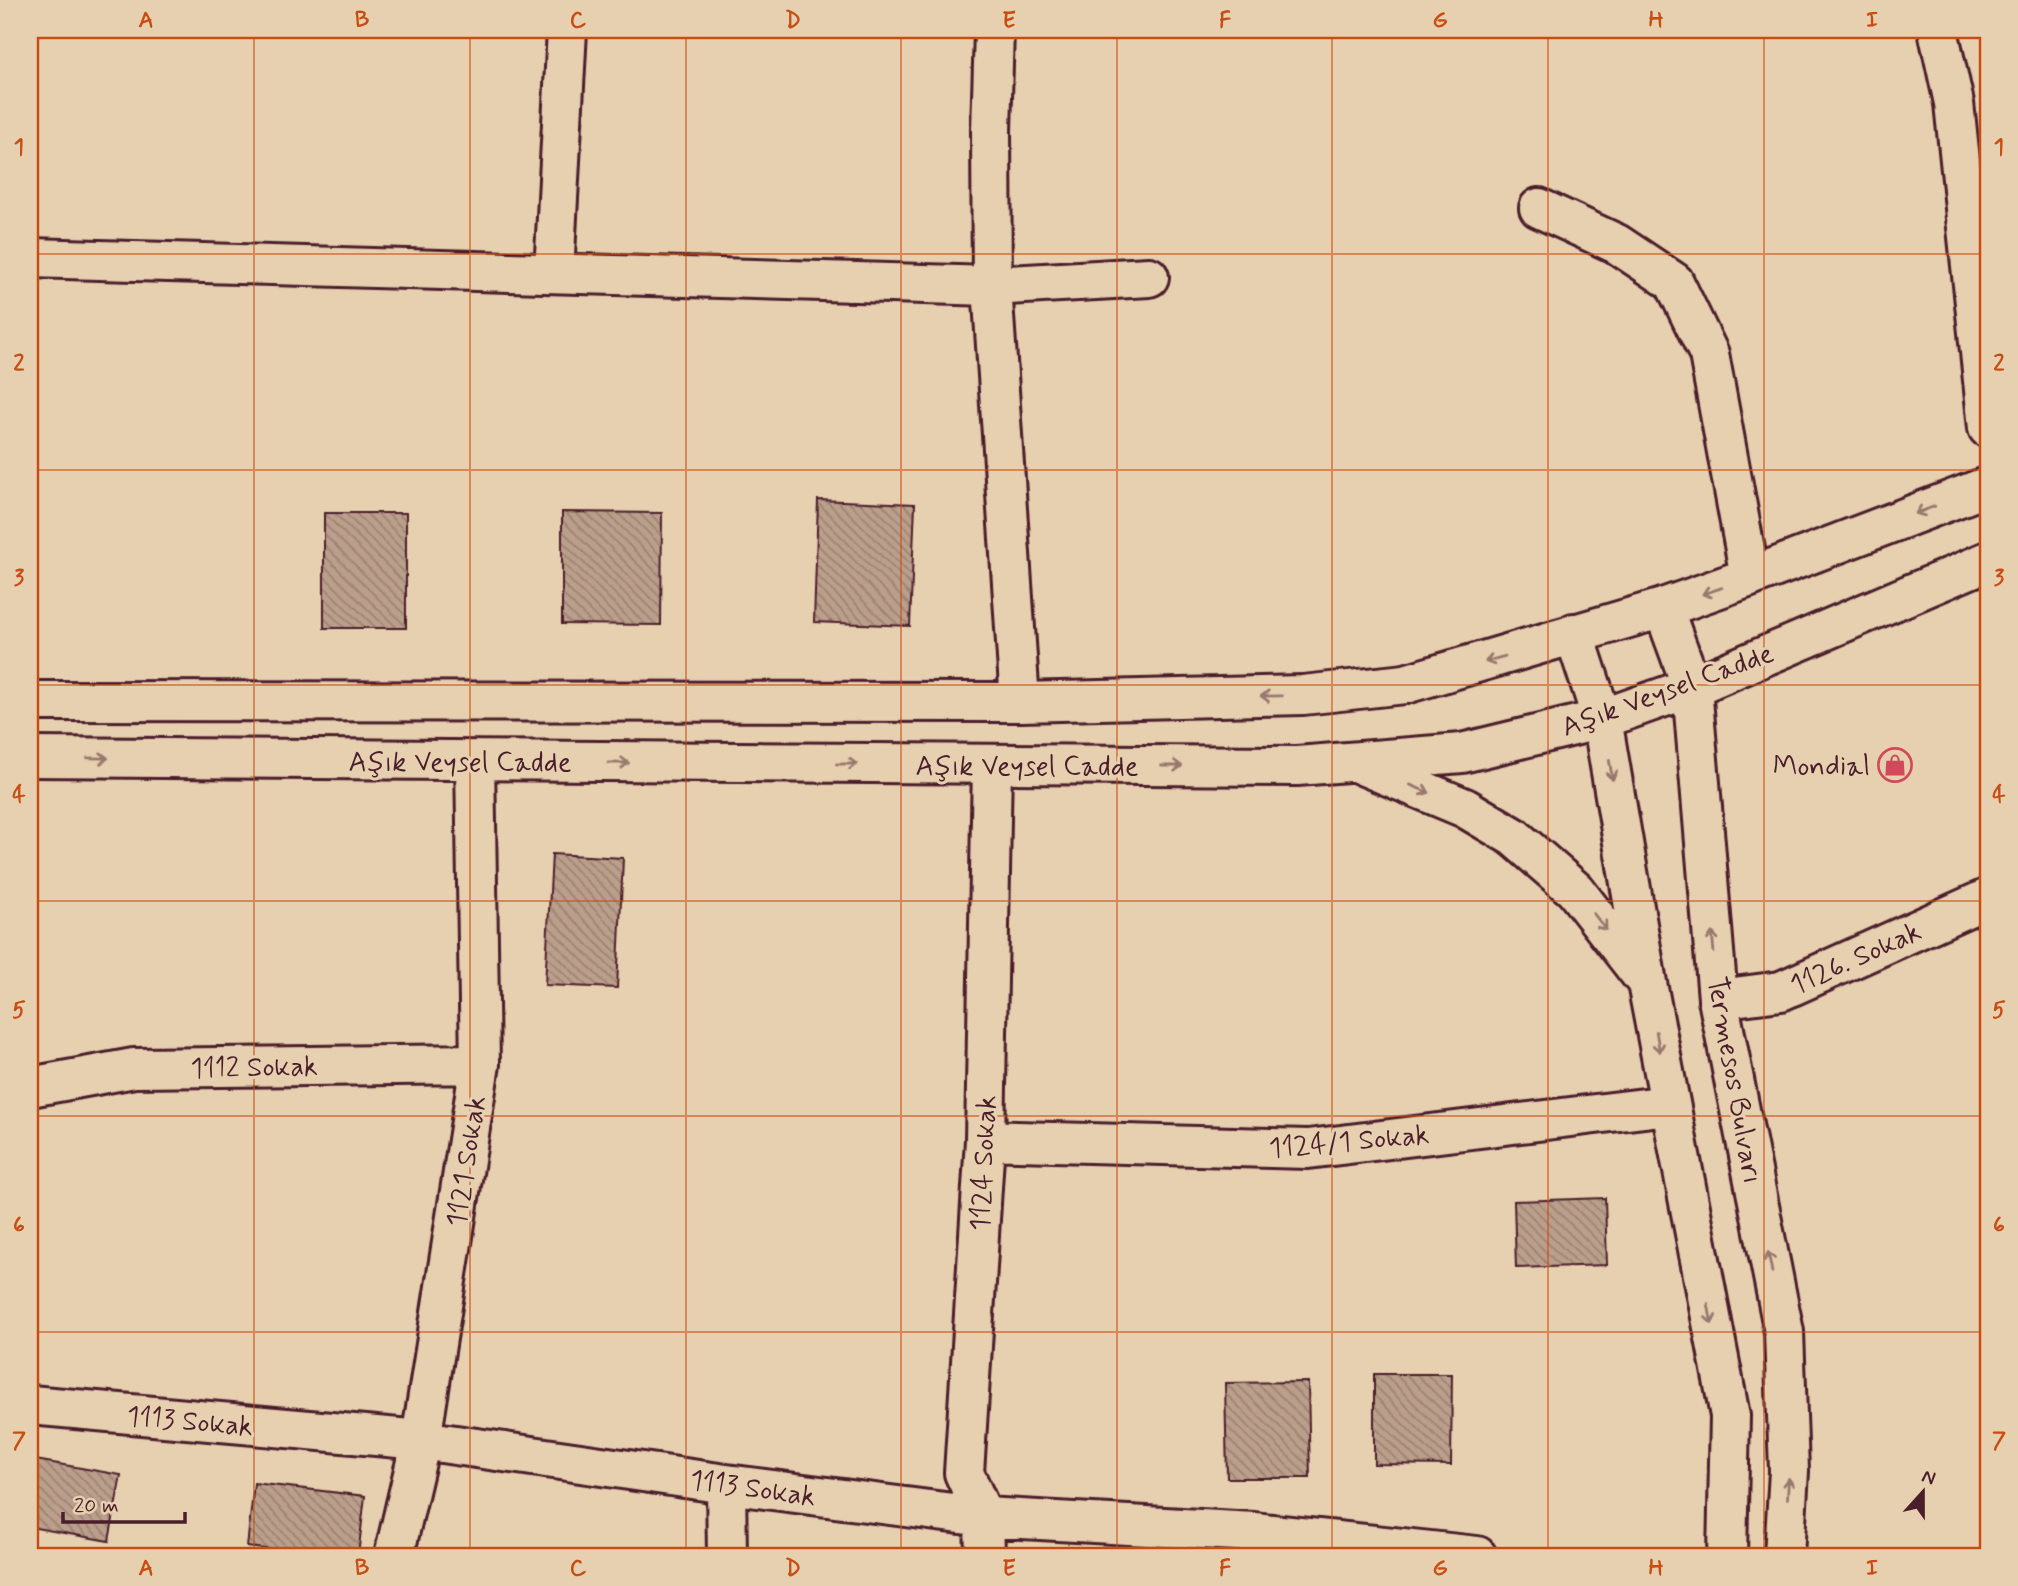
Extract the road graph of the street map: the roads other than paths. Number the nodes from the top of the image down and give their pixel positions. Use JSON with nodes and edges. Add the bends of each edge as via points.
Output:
{"nodes":[{"id":1,"x":567,"y":30,"type":"edge"},
{"id":2,"x":994,"y":30,"type":"edge"},
{"id":3,"x":1938,"y":30,"type":"edge"},
{"id":4,"x":1539,"y":208,"type":"dead end"},
{"id":5,"x":30,"y":258,"type":"edge"},
{"id":6,"x":554,"y":273,"type":"junction"},
{"id":7,"x":1149,"y":277,"type":"dead end"},
{"id":8,"x":992,"y":286,"type":"junction"},
{"id":9,"x":1988,"y":428,"type":"edge"},
{"id":10,"x":1988,"y":486,"type":"edge"},
{"id":11,"x":1988,"y":561,"type":"edge"},
{"id":12,"x":1750,"y":577,"type":"junction"},
{"id":13,"x":1662,"y":608,"type":"junction"},
{"id":14,"x":1574,"y":633,"type":"junction"},
{"id":15,"x":1692,"y":687,"type":"junction"},
{"id":16,"x":30,"y":701,"type":"edge"},
{"id":17,"x":1020,"y":702,"type":"junction"},
{"id":18,"x":1602,"y":719,"type":"junction"},
{"id":19,"x":30,"y":757,"type":"edge"},
{"id":20,"x":475,"y":762,"type":"junction"},
{"id":21,"x":1357,"y":762,"type":"junction"},
{"id":22,"x":992,"y":765,"type":"junction"},
{"id":23,"x":1988,"y":898,"type":"edge"},
{"id":24,"x":1647,"y":984,"type":"junction"},
{"id":25,"x":1718,"y":999,"type":"junction"},
{"id":26,"x":480,"y":1064,"type":"junction"},
{"id":27,"x":30,"y":1087,"type":"edge"},
{"id":28,"x":1669,"y":1105,"type":"junction"},
{"id":29,"x":985,"y":1140,"type":"junction"},
{"id":30,"x":30,"y":1405,"type":"edge"},
{"id":31,"x":421,"y":1440,"type":"junction"},
{"id":32,"x":726,"y":1484,"type":"junction"},
{"id":33,"x":984,"y":1517,"type":"junction"},
{"id":34,"x":1254,"y":1544,"type":"edge"},
{"id":35,"x":394,"y":1556,"type":"edge"},
{"id":36,"x":727,"y":1556,"type":"edge"},
{"id":37,"x":985,"y":1556,"type":"edge"},
{"id":38,"x":1476,"y":1556,"type":"edge"},
{"id":39,"x":1727,"y":1556,"type":"edge"},
{"id":40,"x":1784,"y":1556,"type":"edge"}],
"edges":[{"from":1,"to":6,"type":"street"},
{"from":2,"to":8,"type":"street"},
{"from":3,"to":9,"type":"street","via":[[1954,103]]},
{"from":4,"to":12,"type":"street","via":[[1617,244],[1674,282],[1709,354]]},
{"from":5,"to":6,"type":"street"},
{"from":6,"to":8,"type":"street"},
{"from":7,"to":8,"type":"street"},
{"from":8,"to":17,"type":"street"},
{"from":10,"to":12,"type":"street","one_way":true},
{"from":11,"to":15,"type":"street","name":"Aşık Veysel Cadde"},
{"from":12,"to":13,"type":"street","one_way":true},
{"from":13,"to":14,"type":"street"},
{"from":13,"to":15,"type":"street","name":"Termesos Bulvarı"},
{"from":14,"to":17,"type":"street","one_way":true,"via":[[1405,684],[1303,695]]},
{"from":14,"to":18,"type":"street"},
{"from":15,"to":18,"type":"street","name":"Aşık Veysel Cadde"},
{"from":25,"to":15,"type":"street","name":"Termesos Bulvarı","one_way":true},
{"from":16,"to":17,"type":"street"},
{"from":18,"to":21,"type":"street","name":"Aşık Veysel Cadde","via":[[1462,753]]},
{"from":18,"to":24,"type":"street","one_way":true},
{"from":19,"to":20,"type":"street","name":"Aşık Veysel Cadde","one_way":true},
{"from":20,"to":22,"type":"street","name":"Aşık Veysel Cadde","one_way":true},
{"from":20,"to":26,"type":"street","name":"1121 Sokak"},
{"from":22,"to":21,"type":"street","name":"Aşık Veysel Cadde","one_way":true,"via":[[1297,766]]},
{"from":21,"to":24,"type":"street","one_way":true,"via":[[1465,808],[1514,836],[1575,890]]},
{"from":22,"to":29,"type":"street","name":"1124 Sokak"},
{"from":23,"to":25,"type":"street","name":"1126. Sokak","via":[[1781,991]]},
{"from":24,"to":28,"type":"street","one_way":true},
{"from":40,"to":25,"type":"street","name":"Termesos Bulvarı","one_way":true,"via":[[1789,1471],[1784,1332]]},
{"from":26,"to":27,"type":"street","name":"1112 Sokak","via":[[134,1068]]},
{"from":26,"to":31,"type":"street","name":"1121 Sokak"},
{"from":28,"to":29,"type":"street","name":"1124/1 Sokak","via":[[1308,1149]]},
{"from":28,"to":39,"type":"street","one_way":true,"via":[[1730,1416]]},
{"from":29,"to":33,"type":"street","name":"1124 Sokak","via":[[964,1473]]},
{"from":30,"to":31,"type":"street","name":"1113 Sokak"},
{"from":31,"to":32,"type":"street","name":"1113 Sokak"},
{"from":31,"to":35,"type":"street","name":"1121 Sokak"},
{"from":32,"to":33,"type":"street","name":"1113 Sokak"},
{"from":32,"to":36,"type":"street"},
{"from":33,"to":34,"type":"street","name":"1113 Sokak"},
{"from":33,"to":37,"type":"street","name":"1124 Sokak"},
{"from":34,"to":38,"type":"street","name":"1113 Sokak"}]}
